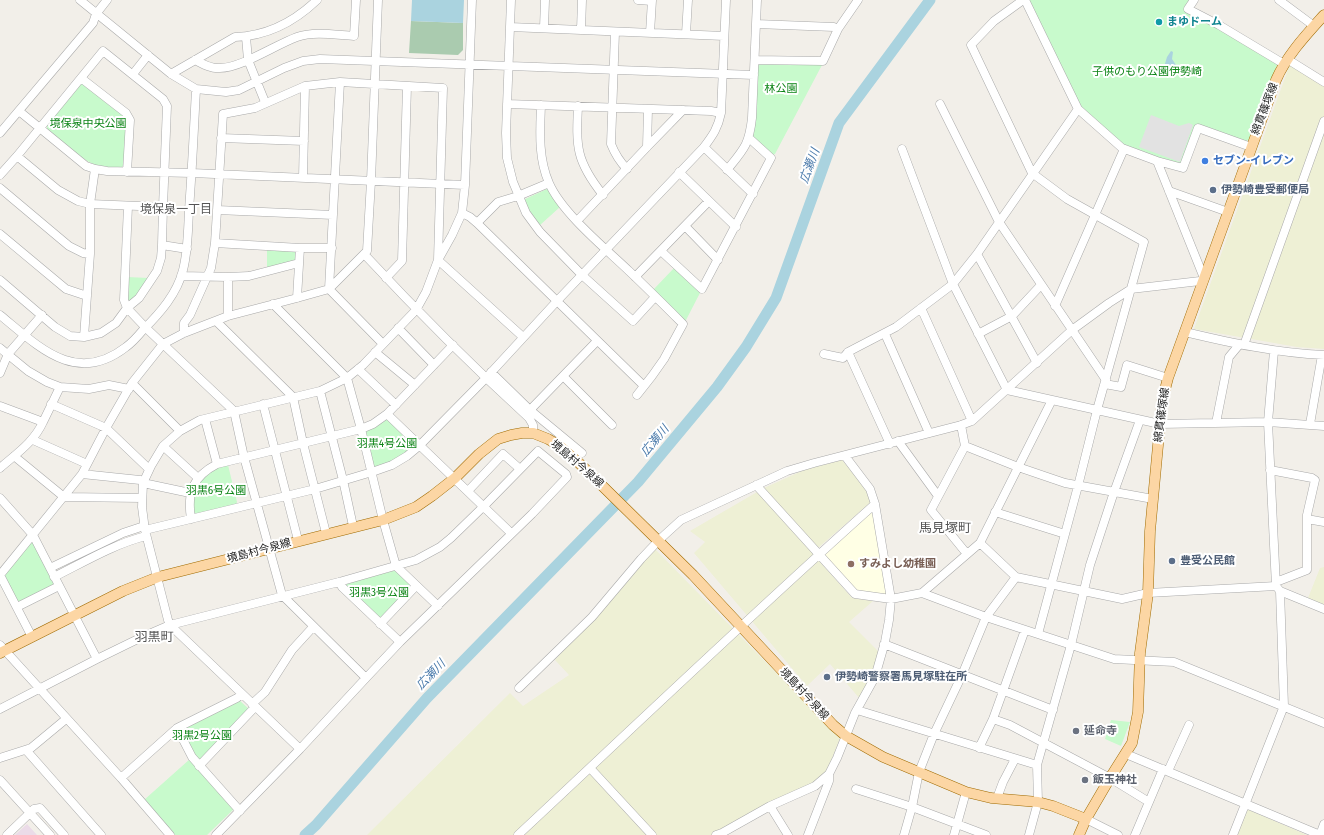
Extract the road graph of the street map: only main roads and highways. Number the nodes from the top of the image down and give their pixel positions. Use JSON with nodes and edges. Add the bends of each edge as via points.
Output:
{"nodes":[{"id":1,"x":1324,"y":15,"type":"edge"},
{"id":2,"x":2,"y":650,"type":"edge"},
{"id":3,"x":1086,"y":819,"type":"junction"},
{"id":4,"x":1079,"y":835,"type":"edge"}],
"edges":[{"from":1,"to":3,"type":"main road","name":"綿貫篠塚線","via":[[1286,62],[1276,80],[1168,378],[1162,402],[1150,531],[1148,593],[1140,654],[1138,712],[1132,743]]},
{"from":2,"to":3,"type":"main road","name":"境島村今泉線","via":[[123,591],[158,577],[383,520],[416,507],[455,478],[498,439],[533,433],[555,442],[588,472],[656,538],[846,736],[883,757],[966,792],[1038,802]]},
{"from":3,"to":4,"type":"main road","name":"綿貫篠塚線"}]}
